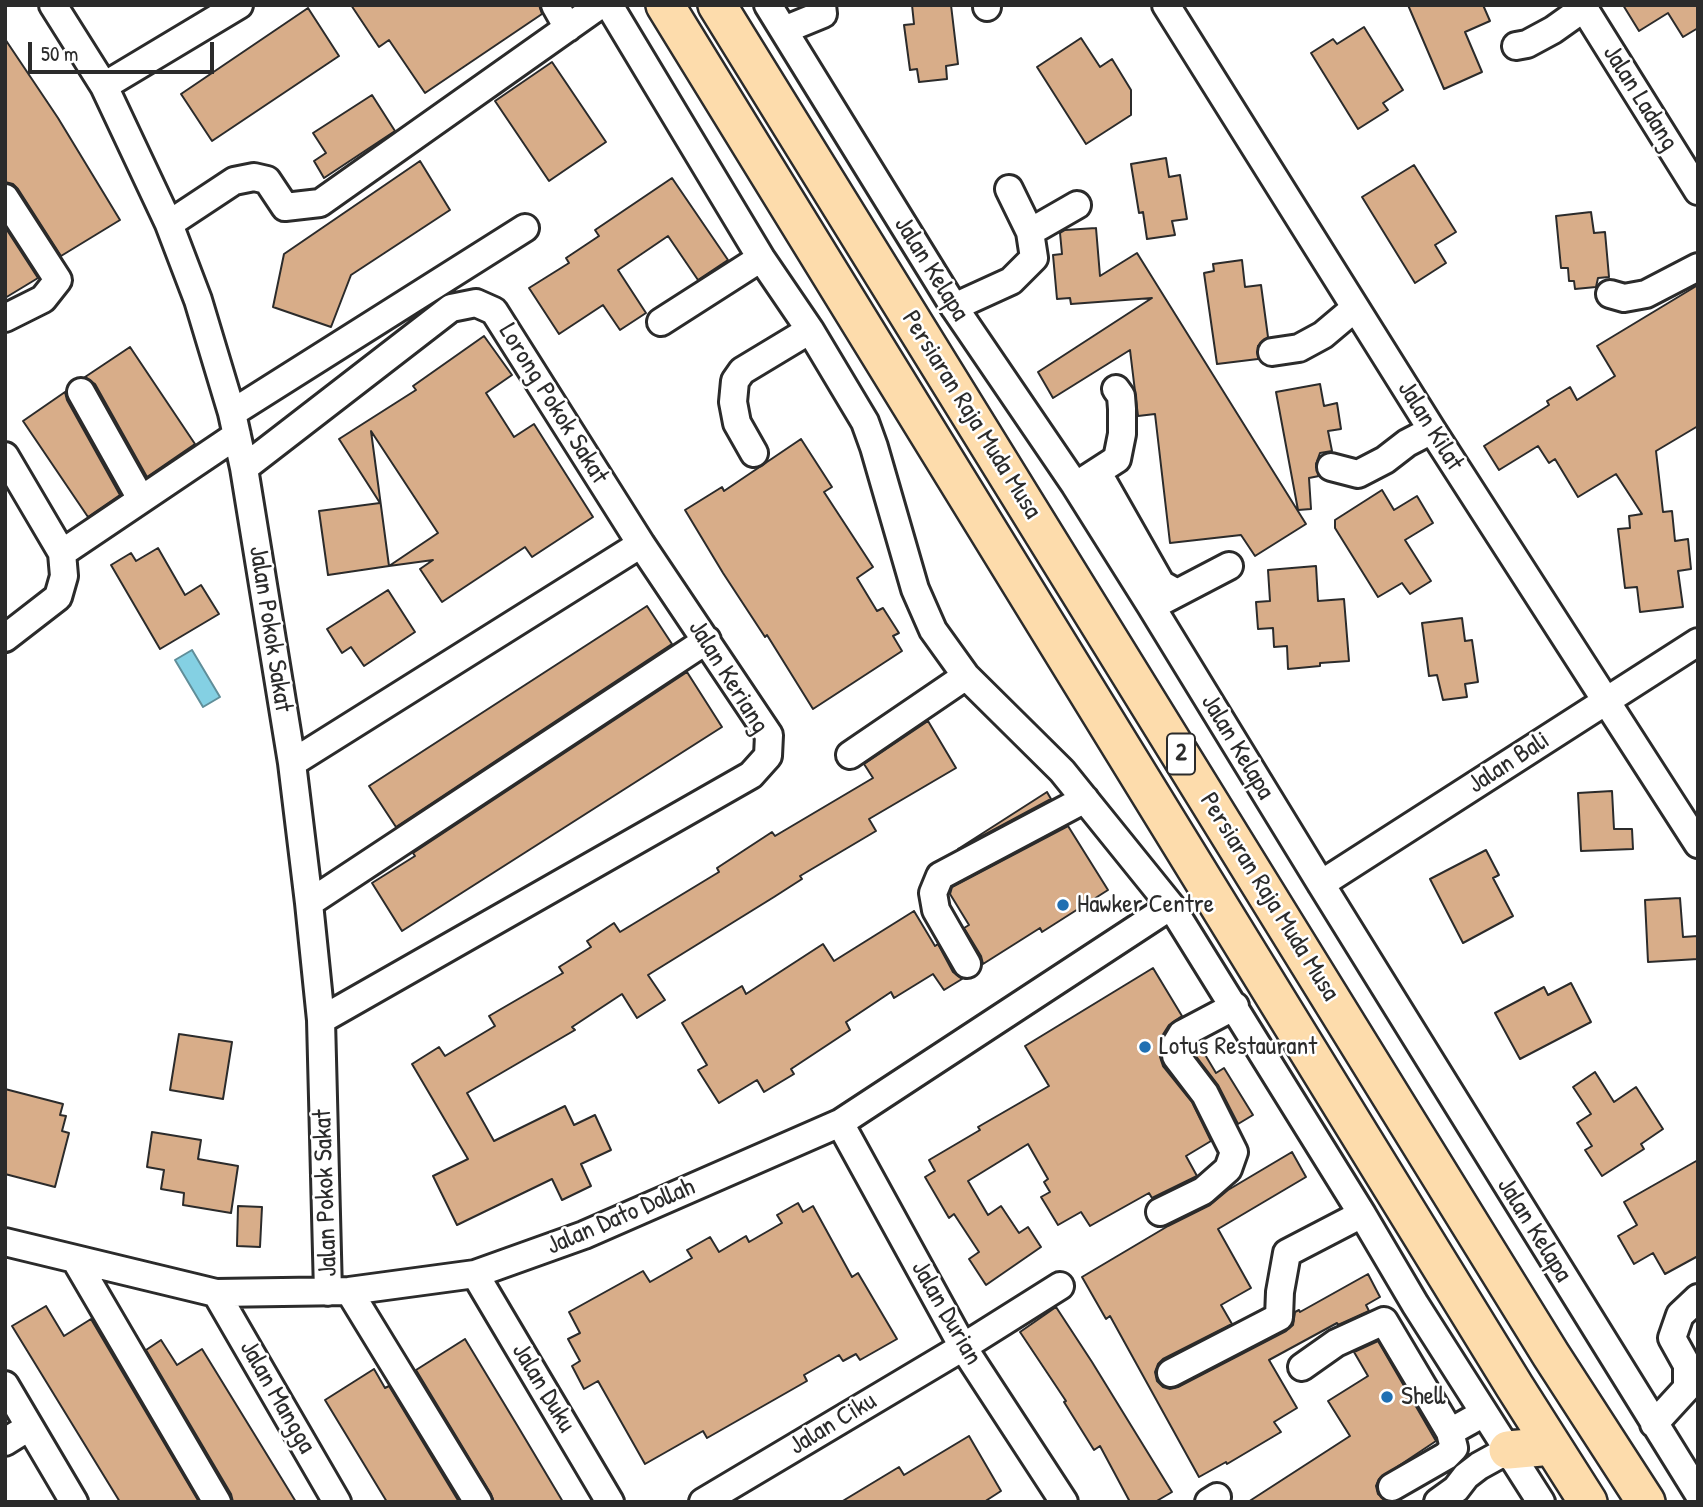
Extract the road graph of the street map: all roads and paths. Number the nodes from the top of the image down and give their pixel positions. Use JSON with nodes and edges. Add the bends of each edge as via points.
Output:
{"nodes":[{"id":1,"x":53,"y":5,"type":"edge"},
{"id":2,"x":239,"y":5,"type":"edge"},
{"id":3,"x":600,"y":5,"type":"edge"},
{"id":4,"x":609,"y":5,"type":"edge"},
{"id":5,"x":665,"y":5,"type":"edge"},
{"id":6,"x":717,"y":5,"type":"edge"},
{"id":7,"x":768,"y":5,"type":"edge"},
{"id":8,"x":1166,"y":5,"type":"edge"},
{"id":9,"x":1583,"y":7,"type":"edge"},
{"id":10,"x":827,"y":8,"type":"edge"},
{"id":11,"x":562,"y":16,"type":"edge"},
{"id":12,"x":784,"y":30,"type":"junction"},
{"id":13,"x":1516,"y":46,"type":"dead end"},
{"id":14,"x":104,"y":86,"type":"junction"},
{"id":15,"x":1009,"y":189,"type":"dead end"},
{"id":16,"x":1698,"y":191,"type":"edge"},
{"id":17,"x":5,"y":198,"type":"edge"},
{"id":18,"x":1077,"y":205,"type":"dead end"},
{"id":19,"x":169,"y":224,"type":"junction"},
{"id":20,"x":526,"y":228,"type":"dead end"},
{"id":21,"x":1031,"y":232,"type":"junction"},
{"id":22,"x":761,"y":258,"type":"junction"},
{"id":23,"x":1698,"y":267,"type":"edge"},
{"id":24,"x":1610,"y":294,"type":"dead end"},
{"id":25,"x":954,"y":307,"type":"junction"},
{"id":26,"x":1355,"y":308,"type":"junction"},
{"id":27,"x":5,"y":318,"type":"edge"},
{"id":28,"x":661,"y":322,"type":"dead end"},
{"id":29,"x":810,"y":330,"type":"junction"},
{"id":30,"x":1272,"y":352,"type":"dead end"},
{"id":31,"x":1116,"y":388,"type":"dead end"},
{"id":32,"x":81,"y":393,"type":"dead end"},
{"id":33,"x":234,"y":424,"type":"junction"},
{"id":34,"x":1432,"y":430,"type":"junction"},
{"id":35,"x":754,"y":453,"type":"dead end"},
{"id":36,"x":5,"y":456,"type":"edge"},
{"id":37,"x":1331,"y":467,"type":"dead end"},
{"id":38,"x":244,"y":468,"type":"junction"},
{"id":39,"x":1086,"y":479,"type":"junction"},
{"id":40,"x":141,"y":499,"type":"junction"},
{"id":41,"x":641,"y":544,"type":"junction"},
{"id":42,"x":62,"y":553,"type":"junction"},
{"id":43,"x":1229,"y":566,"type":"dead end"},
{"id":44,"x":1177,"y":593,"type":"junction"},
{"id":45,"x":1151,"y":606,"type":"junction"},
{"id":46,"x":5,"y":638,"type":"edge"},
{"id":47,"x":707,"y":640,"type":"junction"},
{"id":48,"x":1698,"y":642,"type":"edge"},
{"id":49,"x":966,"y":676,"type":"junction"},
{"id":50,"x":1606,"y":701,"type":"junction"},
{"id":51,"x":850,"y":755,"type":"dead end"},
{"id":52,"x":292,"y":763,"type":"junction"},
{"id":53,"x":1085,"y":799,"type":"junction"},
{"id":54,"x":1698,"y":844,"type":"edge"},
{"id":55,"x":1321,"y":884,"type":"junction"},
{"id":56,"x":309,"y":903,"type":"junction"},
{"id":57,"x":1171,"y":906,"type":"junction"},
{"id":58,"x":967,"y":964,"type":"dead end"},
{"id":59,"x":1235,"y":1006,"type":"junction"},
{"id":60,"x":321,"y":1020,"type":"junction"},
{"id":61,"x":840,"y":1123,"type":"junction"},
{"id":62,"x":1160,"y":1212,"type":"dead end"},
{"id":63,"x":1362,"y":1214,"type":"junction"},
{"id":64,"x":5,"y":1242,"type":"edge"},
{"id":65,"x":76,"y":1261,"type":"junction"},
{"id":66,"x":475,"y":1274,"type":"junction"},
{"id":67,"x":1060,"y":1286,"type":"dead end"},
{"id":68,"x":339,"y":1291,"type":"junction"},
{"id":69,"x":216,"y":1293,"type":"junction"},
{"id":70,"x":1698,"y":1298,"type":"edge"},
{"id":71,"x":1415,"y":1304,"type":"junction"},
{"id":72,"x":1384,"y":1321,"type":"junction"},
{"id":73,"x":963,"y":1347,"type":"junction"},
{"id":74,"x":1302,"y":1367,"type":"dead end"},
{"id":75,"x":1171,"y":1373,"type":"dead end"},
{"id":76,"x":5,"y":1385,"type":"edge"},
{"id":77,"x":1484,"y":1413,"type":"junction"},
{"id":78,"x":1654,"y":1424,"type":"junction"},
{"id":79,"x":29,"y":1427,"type":"junction"},
{"id":80,"x":1450,"y":1432,"type":"junction"},
{"id":81,"x":5,"y":1442,"type":"edge"},
{"id":82,"x":1552,"y":1446,"type":"junction"},
{"id":83,"x":1508,"y":1450,"type":"junction"},
{"id":84,"x":1392,"y":1487,"type":"dead end"},
{"id":85,"x":1698,"y":1493,"type":"edge"},
{"id":86,"x":1063,"y":1500,"type":"edge"},
{"id":87,"x":74,"y":1502,"type":"edge"},
{"id":88,"x":217,"y":1502,"type":"edge"},
{"id":89,"x":337,"y":1502,"type":"edge"},
{"id":90,"x":478,"y":1502,"type":"edge"},
{"id":91,"x":610,"y":1502,"type":"edge"},
{"id":92,"x":703,"y":1502,"type":"edge"},
{"id":93,"x":1438,"y":1502,"type":"edge"},
{"id":94,"x":1541,"y":1502,"type":"edge"},
{"id":95,"x":1588,"y":1502,"type":"edge"},
{"id":96,"x":1646,"y":1502,"type":"edge"}],
"edges":[{"from":1,"to":14,"type":"street","name":"Jalan Pokok Sakat"},
{"from":2,"to":14,"type":"street"},
{"from":3,"to":11,"type":"street"},
{"from":4,"to":22,"type":"street"},
{"from":5,"to":82,"type":"highway","name":"Persiaran Raja Muda Musa","number":"2"},
{"from":6,"to":96,"type":"highway","name":"Persiaran Raja Muda Musa","number":"2"},
{"from":7,"to":12,"type":"street","name":"Jalan Kelapa"},
{"from":8,"to":26,"type":"street","name":"Jalan Kilat"},
{"from":9,"to":13,"type":"street","via":[[1553,30]]},
{"from":9,"to":16,"type":"street","name":"Jalan Ladang"},
{"from":10,"to":12,"type":"street"},
{"from":11,"to":19,"type":"street","via":[[320,203],[285,207],[267,180],[254,177],[234,181]]},
{"from":12,"to":25,"type":"street","name":"Jalan Kelapa"},
{"from":14,"to":19,"type":"street","name":"Jalan Pokok Sakat"},
{"from":15,"to":21,"type":"street"},
{"from":17,"to":27,"type":"street","via":[[58,280],[43,299]]},
{"from":18,"to":21,"type":"street"},
{"from":19,"to":33,"type":"street","name":"Jalan Pokok Sakat","via":[[198,300]]},
{"from":20,"to":33,"type":"street"},
{"from":21,"to":25,"type":"street","via":[[1034,258],[1011,281]]},
{"from":22,"to":28,"type":"street"},
{"from":22,"to":29,"type":"street"},
{"from":23,"to":24,"type":"street","via":[[1646,293],[1624,298]]},
{"from":25,"to":39,"type":"street","name":"Jalan Kelapa"},
{"from":26,"to":30,"type":"street","via":[[1299,348]]},
{"from":26,"to":34,"type":"street","name":"Jalan Kilat"},
{"from":29,"to":35,"type":"street","via":[[742,371],[735,381],[737,423]]},
{"from":29,"to":49,"type":"street","via":[[864,422],[915,589],[933,630]]},
{"from":31,"to":39,"type":"street","via":[[1122,409],[1117,459]]},
{"from":32,"to":40,"type":"street"},
{"from":33,"to":38,"type":"street","name":"Jalan Pokok Sakat"},
{"from":33,"to":40,"type":"street","via":[[213,454]]},
{"from":34,"to":37,"type":"street","via":[[1358,474]]},
{"from":34,"to":50,"type":"street","name":"Jalan Kilat"},
{"from":36,"to":42,"type":"street"},
{"from":38,"to":41,"type":"street","name":"Lorong Pokok Sakat","via":[[450,307],[476,303],[494,312]]},
{"from":38,"to":52,"type":"street","name":"Jalan Pokok Sakat"},
{"from":39,"to":44,"type":"street","via":[[1161,584]]},
{"from":39,"to":45,"type":"street","name":"Jalan Kelapa"},
{"from":40,"to":42,"type":"street"},
{"from":41,"to":47,"type":"street","name":"Jalan Keriang"},
{"from":41,"to":52,"type":"street"},
{"from":42,"to":46,"type":"street","via":[[64,576],[58,597]]},
{"from":43,"to":44,"type":"street"},
{"from":44,"to":45,"type":"street"},
{"from":45,"to":55,"type":"street","name":"Jalan Kelapa"},
{"from":47,"to":56,"type":"street"},
{"from":47,"to":60,"type":"street","name":"Jalan Keriang","via":[[769,735],[768,756],[751,775]]},
{"from":48,"to":50,"type":"street","name":"Jalan Bali"},
{"from":49,"to":51,"type":"street"},
{"from":49,"to":53,"type":"street"},
{"from":50,"to":54,"type":"street","name":"Jalan Kilat"},
{"from":50,"to":55,"type":"street","name":"Jalan Bali"},
{"from":52,"to":56,"type":"street","name":"Jalan Pokok Sakat"},
{"from":53,"to":57,"type":"street"},
{"from":53,"to":58,"type":"street","via":[[940,876],[933,893],[936,910]]},
{"from":55,"to":78,"type":"street","name":"Jalan Kelapa"},
{"from":56,"to":60,"type":"street","name":"Jalan Pokok Sakat"},
{"from":57,"to":59,"type":"street"},
{"from":57,"to":61,"type":"street","name":"Jalan Dato Dollah"},
{"from":59,"to":62,"type":"street","via":[[1182,1034],[1176,1044],[1176,1056],[1205,1094],[1234,1152],[1228,1169],[1203,1191]]},
{"from":59,"to":63,"type":"street"},
{"from":60,"to":68,"type":"street","name":"Jalan Pokok Sakat"},
{"from":61,"to":66,"type":"street","name":"Jalan Dato Dollah","via":[[584,1235]]},
{"from":61,"to":73,"type":"street","name":"Jalan Durian"},
{"from":63,"to":71,"type":"street"},
{"from":63,"to":75,"type":"street","via":[[1287,1253],[1279,1317]]},
{"from":64,"to":65,"type":"street","name":"Jalan Dato Dollah"},
{"from":65,"to":69,"type":"street","name":"Jalan Dato Dollah"},
{"from":65,"to":88,"type":"street"},
{"from":66,"to":68,"type":"street","name":"Jalan Dato Dollah"},
{"from":66,"to":91,"type":"street","name":"Jalan Duku"},
{"from":67,"to":73,"type":"street","name":"Jalan Ciku"},
{"from":68,"to":69,"type":"street","name":"Jalan Dato Dollah"},
{"from":68,"to":90,"type":"street"},
{"from":69,"to":89,"type":"street","name":"Jalan Mangga"},
{"from":70,"to":78,"type":"street","via":[[1680,1315],[1672,1338],[1687,1365],[1687,1388]]},
{"from":71,"to":72,"type":"street"},
{"from":71,"to":77,"type":"street"},
{"from":72,"to":74,"type":"street","via":[[1336,1343]]},
{"from":72,"to":80,"type":"street"},
{"from":73,"to":86,"type":"street","name":"Jalan Durian"},
{"from":73,"to":92,"type":"street","name":"Jalan Ciku"},
{"from":76,"to":79,"type":"street"},
{"from":77,"to":80,"type":"street"},
{"from":77,"to":83,"type":"street"},
{"from":78,"to":85,"type":"street","name":"Jalan Kelapa"},
{"from":79,"to":81,"type":"street"},
{"from":79,"to":87,"type":"street"},
{"from":80,"to":84,"type":"street","via":[[1454,1448],[1446,1456]]},
{"from":82,"to":83,"type":"highway"},
{"from":82,"to":95,"type":"highway","name":"Persiaran Raja Muda Musa","number":"2"},
{"from":83,"to":93,"type":"street","via":[[1479,1466]]},
{"from":83,"to":94,"type":"street"}]}
